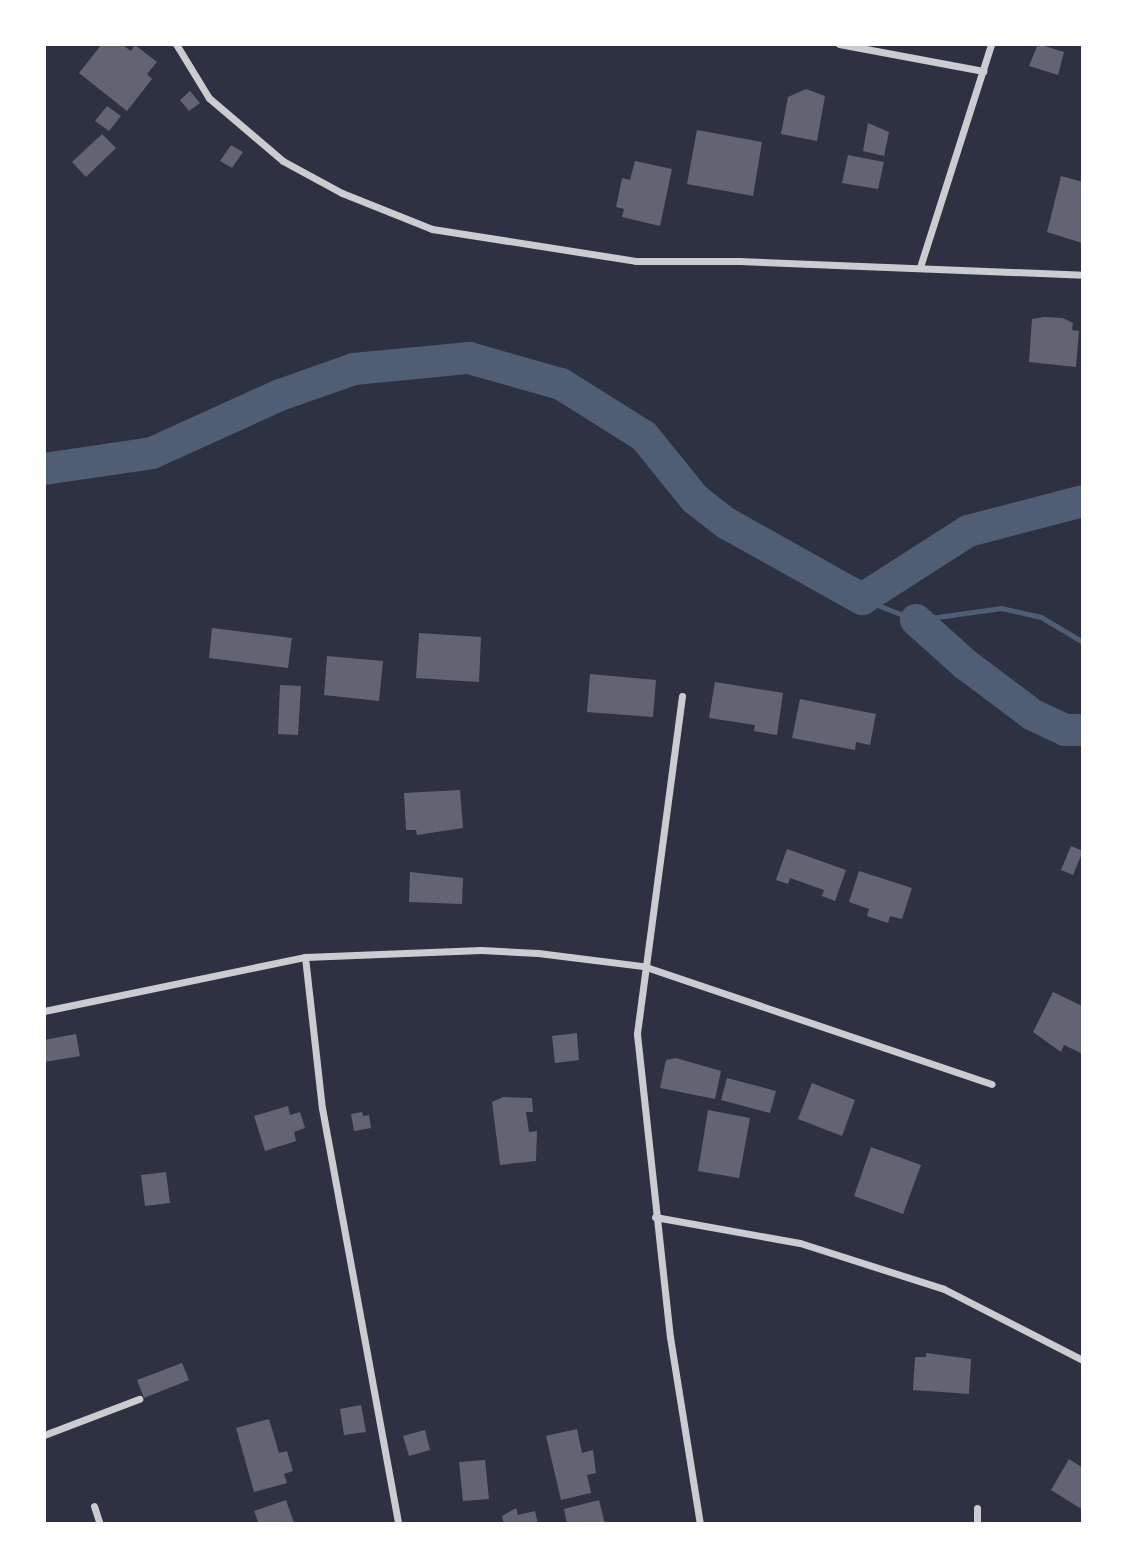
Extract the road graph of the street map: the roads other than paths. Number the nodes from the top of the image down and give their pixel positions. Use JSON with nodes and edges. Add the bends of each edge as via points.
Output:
{"nodes":[{"id":1,"x":176,"y":44,"type":"edge"},
{"id":2,"x":839,"y":44,"type":"edge"},
{"id":3,"x":991,"y":44,"type":"edge"},
{"id":4,"x":983,"y":71,"type":"junction"},
{"id":5,"x":920,"y":267,"type":"junction"},
{"id":6,"x":1083,"y":275,"type":"edge"},
{"id":7,"x":682,"y":695,"type":"dead end"},
{"id":8,"x":305,"y":957,"type":"junction"},
{"id":9,"x":643,"y":966,"type":"junction"},
{"id":10,"x":44,"y":1011,"type":"edge"},
{"id":11,"x":992,"y":1084,"type":"dead end"},
{"id":12,"x":655,"y":1217,"type":"junction"},
{"id":13,"x":1083,"y":1360,"type":"edge"},
{"id":14,"x":139,"y":1399,"type":"dead end"},
{"id":15,"x":44,"y":1435,"type":"edge"},
{"id":16,"x":94,"y":1506,"type":"dead end"},
{"id":17,"x":977,"y":1508,"type":"dead end"},
{"id":18,"x":100,"y":1524,"type":"edge"},
{"id":19,"x":398,"y":1524,"type":"edge"},
{"id":20,"x":699,"y":1524,"type":"edge"},
{"id":21,"x":977,"y":1524,"type":"edge"}],
"edges":[{"from":1,"to":5,"type":"street","via":[[209,98],[283,161],[342,193],[432,229],[636,261]]},
{"from":2,"to":4,"type":"street"},
{"from":3,"to":4,"type":"street"},
{"from":4,"to":5,"type":"street"},
{"from":5,"to":6,"type":"street","via":[[943,273]]},
{"from":7,"to":9,"type":"street"},
{"from":8,"to":9,"type":"street","via":[[481,950],[580,956]]},
{"from":8,"to":10,"type":"street"},
{"from":8,"to":19,"type":"street","via":[[322,1108]]},
{"from":9,"to":11,"type":"street"},
{"from":9,"to":12,"type":"street","via":[[638,1034]]},
{"from":12,"to":13,"type":"street","via":[[800,1243],[944,1289]]},
{"from":12,"to":20,"type":"street"},
{"from":14,"to":15,"type":"street"},
{"from":16,"to":18,"type":"street"},
{"from":17,"to":21,"type":"street"}]}
